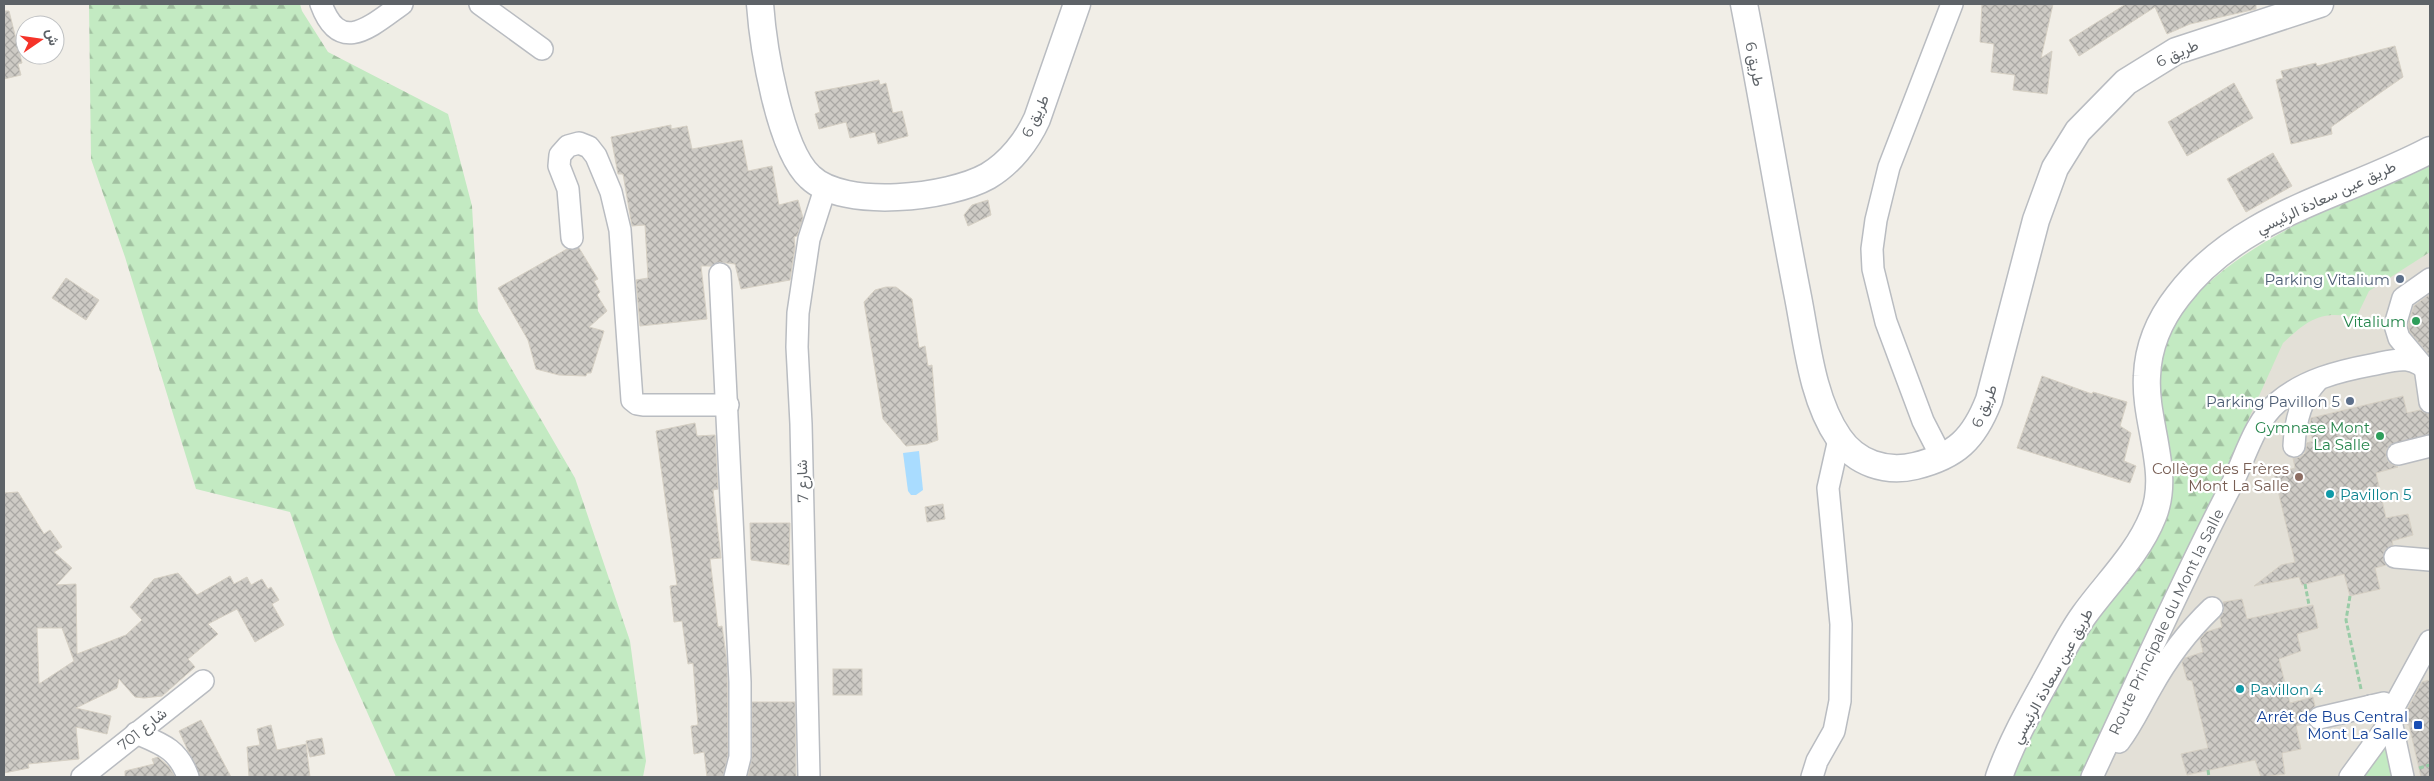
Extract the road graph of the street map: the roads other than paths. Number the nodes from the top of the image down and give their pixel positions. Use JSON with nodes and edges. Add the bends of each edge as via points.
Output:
{"nodes":[{"id":1,"x":321,"y":4,"type":"edge"},
{"id":2,"x":402,"y":4,"type":"edge"},
{"id":3,"x":480,"y":4,"type":"edge"},
{"id":4,"x":760,"y":4,"type":"edge"},
{"id":5,"x":1077,"y":4,"type":"edge"},
{"id":6,"x":1744,"y":4,"type":"edge"},
{"id":7,"x":1952,"y":4,"type":"edge"},
{"id":8,"x":2320,"y":4,"type":"edge"},
{"id":9,"x":542,"y":49,"type":"dead end"},
{"id":10,"x":2430,"y":150,"type":"edge"},
{"id":11,"x":825,"y":189,"type":"junction"},
{"id":12,"x":572,"y":238,"type":"dead end"},
{"id":13,"x":720,"y":274,"type":"dead end"},
{"id":14,"x":2430,"y":279,"type":"edge"},
{"id":15,"x":2425,"y":368,"type":"edge"},
{"id":16,"x":2320,"y":378,"type":"junction"},
{"id":17,"x":2430,"y":402,"type":"edge"},
{"id":18,"x":728,"y":405,"type":"junction"},
{"id":19,"x":1839,"y":439,"type":"junction"},
{"id":20,"x":2294,"y":446,"type":"dead end"},
{"id":21,"x":2430,"y":446,"type":"edge"},
{"id":22,"x":2398,"y":454,"type":"dead end"},
{"id":23,"x":1942,"y":458,"type":"junction"},
{"id":24,"x":2395,"y":557,"type":"dead end"},
{"id":25,"x":2430,"y":560,"type":"edge"},
{"id":26,"x":2212,"y":608,"type":"dead end"},
{"id":27,"x":2430,"y":641,"type":"edge"},
{"id":28,"x":203,"y":681,"type":"dead end"},
{"id":29,"x":2394,"y":712,"type":"junction"},
{"id":30,"x":2319,"y":718,"type":"dead end"},
{"id":31,"x":136,"y":733,"type":"junction"},
{"id":32,"x":2102,"y":756,"type":"junction"},
{"id":33,"x":82,"y":777,"type":"edge"},
{"id":34,"x":188,"y":777,"type":"edge"},
{"id":35,"x":735,"y":777,"type":"edge"},
{"id":36,"x":809,"y":777,"type":"edge"},
{"id":37,"x":1812,"y":777,"type":"edge"},
{"id":38,"x":1999,"y":777,"type":"edge"},
{"id":39,"x":2092,"y":777,"type":"edge"},
{"id":40,"x":2350,"y":777,"type":"edge"},
{"id":41,"x":2403,"y":777,"type":"edge"}],
"edges":[{"from":1,"to":2,"type":"street","via":[[335,29],[350,34],[366,30]]},
{"from":3,"to":9,"type":"street"},
{"from":4,"to":11,"type":"street","via":[[766,56],[792,149],[809,177]]},
{"from":5,"to":11,"type":"street","name":"طريق 6","via":[[1030,133],[1017,151],[989,176],[948,191],[918,196],[849,195]]},
{"from":6,"to":19,"type":"street","name":"طريق 6","via":[[1810,357],[1824,408]]},
{"from":7,"to":23,"type":"street","via":[[1889,167],[1872,249],[1873,270],[1889,331],[1923,421]]},
{"from":8,"to":23,"type":"street","name":"طريق 6","via":[[2176,51],[2126,82],[2078,132],[2061,156],[2036,220],[1982,417],[1973,434]]},
{"from":10,"to":38,"type":"street","name":"طريق عين سعادة الرئيسي","via":[[2275,218],[2239,238],[2213,257],[2172,303],[2155,335],[2146,377],[2159,486],[2152,518],[2141,540],[2073,632],[2025,718]]},
{"from":11,"to":36,"type":"street","name":"شارع 7","via":[[809,239],[798,312]]},
{"from":12,"to":18,"type":"street","via":[[568,189],[559,166],[564,150],[579,143],[590,147],[596,156],[611,192],[620,230],[632,400],[643,405]]},
{"from":13,"to":18,"type":"street"},
{"from":14,"to":15,"type":"street","via":[[2406,295],[2395,325],[2399,338]]},
{"from":15,"to":16,"type":"street","name":"Route Principale du Mont la Salle","via":[[2410,360],[2386,362]]},
{"from":15,"to":17,"type":"street"},
{"from":16,"to":20,"type":"street","via":[[2302,403]]},
{"from":16,"to":32,"type":"street","name":"Route Principale du Mont la Salle","via":[[2277,402],[2258,429]]},
{"from":18,"to":35,"type":"street","via":[[740,682],[740,757]]},
{"from":19,"to":23,"type":"street","name":"طريق 6","via":[[1858,457],[1891,470]]},
{"from":19,"to":37,"type":"street","via":[[1829,478],[1828,502],[1841,624],[1840,701],[1834,731]]},
{"from":21,"to":22,"type":"street"},
{"from":24,"to":25,"type":"street"},
{"from":26,"to":32,"type":"street","via":[[2195,624],[2166,664],[2120,742]]},
{"from":27,"to":29,"type":"street"},
{"from":28,"to":31,"type":"street","name":"شارع 701"},
{"from":29,"to":30,"type":"street","via":[[2367,700]]},
{"from":29,"to":40,"type":"street"},
{"from":29,"to":41,"type":"street"},
{"from":31,"to":33,"type":"street","name":"شارع 701"},
{"from":31,"to":34,"type":"street","via":[[174,752]]},
{"from":32,"to":39,"type":"street","name":"Route Principale du Mont la Salle"}]}
